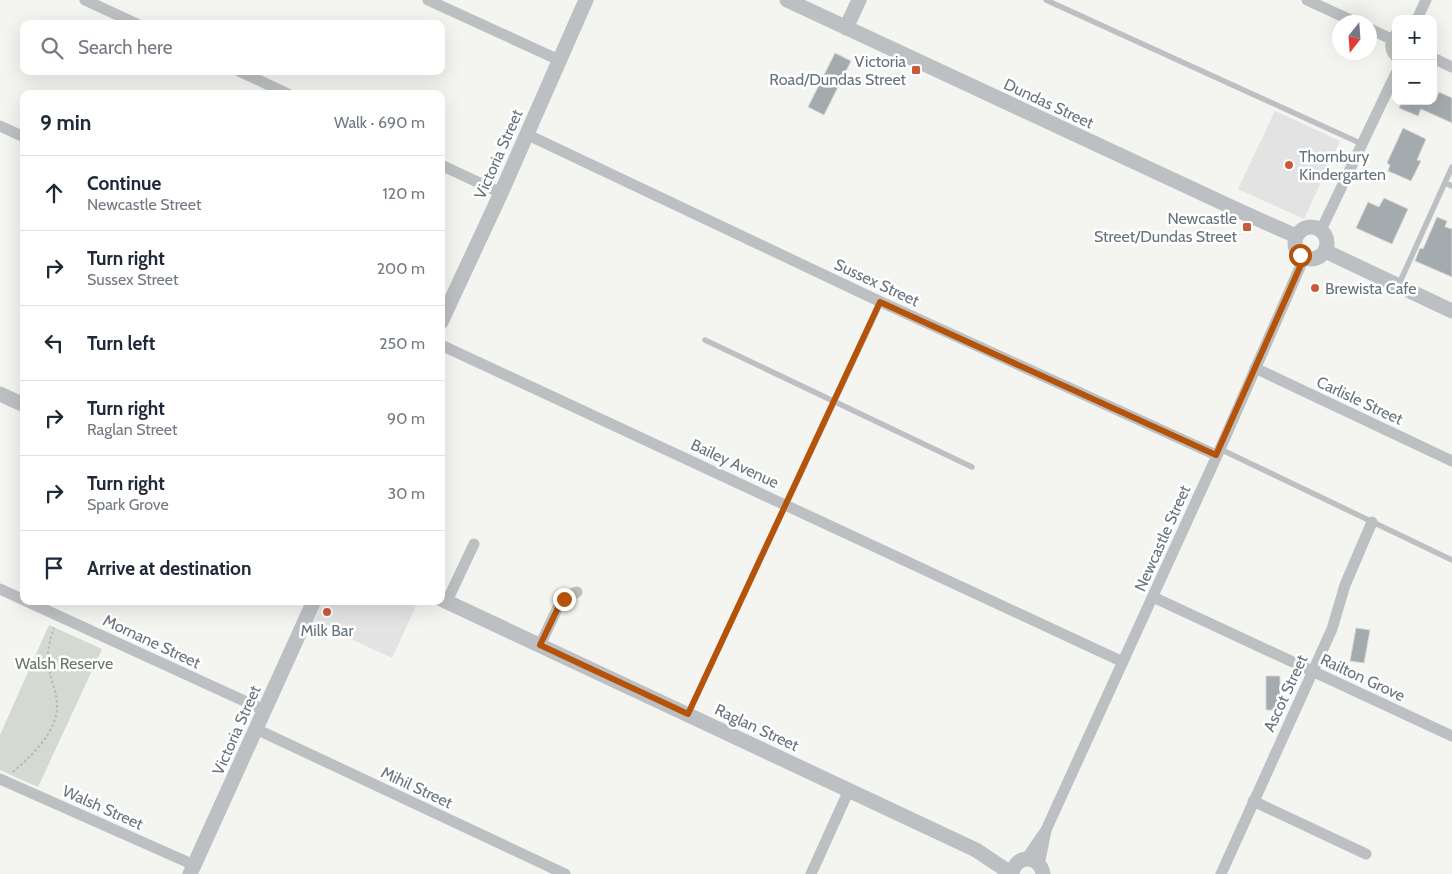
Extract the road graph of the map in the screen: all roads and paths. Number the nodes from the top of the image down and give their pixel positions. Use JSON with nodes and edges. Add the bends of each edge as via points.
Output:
{"nodes":[{"id":1,"x":86,"y":0,"type":"edge"},
{"id":2,"x":428,"y":0,"type":"edge"},
{"id":3,"x":586,"y":0,"type":"edge"},
{"id":4,"x":787,"y":0,"type":"edge"},
{"id":5,"x":859,"y":0,"type":"edge"},
{"id":6,"x":1046,"y":0,"type":"edge"},
{"id":7,"x":1307,"y":0,"type":"edge"},
{"id":8,"x":1426,"y":0,"type":"edge"},
{"id":9,"x":1340,"y":15,"type":"edge"},
{"id":10,"x":1419,"y":15,"type":"edge"},
{"id":11,"x":128,"y":20,"type":"edge"},
{"id":12,"x":846,"y":28,"type":"junction"},
{"id":13,"x":1377,"y":31,"type":"edge"},
{"id":14,"x":1392,"y":36,"type":"edge"},
{"id":15,"x":559,"y":60,"type":"junction"},
{"id":16,"x":1437,"y":60,"type":"edge"},
{"id":17,"x":1452,"y":67,"type":"edge"},
{"id":18,"x":248,"y":75,"type":"edge"},
{"id":19,"x":1392,"y":81,"type":"edge"},
{"id":20,"x":279,"y":90,"type":"edge"},
{"id":21,"x":0,"y":126,"type":"edge"},
{"id":22,"x":526,"y":134,"type":"junction"},
{"id":23,"x":20,"y":135,"type":"edge"},
{"id":24,"x":1362,"y":144,"type":"junction"},
{"id":25,"x":445,"y":167,"type":"edge"},
{"id":26,"x":1452,"y":167,"type":"edge"},
{"id":27,"x":1445,"y":183,"type":"junction"},
{"id":28,"x":1452,"y":186,"type":"edge"},
{"id":29,"x":501,"y":193,"type":"junction"},
{"id":30,"x":1321,"y":230,"type":"junction"},
{"id":31,"x":1296,"y":236,"type":"junction"},
{"id":32,"x":1325,"y":252,"type":"junction"},
{"id":33,"x":1304,"y":258,"type":"junction"},
{"id":34,"x":1398,"y":286,"type":"junction"},
{"id":35,"x":880,"y":302,"type":"junction"},
{"id":36,"x":1452,"y":311,"type":"edge"},
{"id":37,"x":445,"y":313,"type":"edge"},
{"id":38,"x":704,"y":340,"type":"dead end"},
{"id":39,"x":445,"y":347,"type":"edge"},
{"id":40,"x":1255,"y":368,"type":"junction"},
{"id":41,"x":0,"y":394,"type":"edge"},
{"id":42,"x":834,"y":402,"type":"junction"},
{"id":43,"x":20,"y":403,"type":"edge"},
{"id":44,"x":1218,"y":452,"type":"junction"},
{"id":45,"x":1452,"y":461,"type":"edge"},
{"id":46,"x":972,"y":467,"type":"dead end"},
{"id":47,"x":786,"y":505,"type":"junction"},
{"id":48,"x":1372,"y":522,"type":"junction"},
{"id":49,"x":474,"y":544,"type":"dead end"},
{"id":50,"x":1452,"y":560,"type":"edge"},
{"id":51,"x":0,"y":589,"type":"edge"},
{"id":52,"x":577,"y":592,"type":"dead end"},
{"id":53,"x":1153,"y":597,"type":"junction"},
{"id":54,"x":445,"y":598,"type":"edge"},
{"id":55,"x":20,"y":599,"type":"edge"},
{"id":56,"x":445,"y":600,"type":"edge"},
{"id":57,"x":34,"y":605,"type":"edge"},
{"id":58,"x":312,"y":605,"type":"edge"},
{"id":59,"x":54,"y":628,"type":"dead end"},
{"id":60,"x":540,"y":645,"type":"junction"},
{"id":61,"x":1123,"y":662,"type":"junction"},
{"id":62,"x":1313,"y":672,"type":"junction"},
{"id":63,"x":264,"y":710,"type":"junction"},
{"id":64,"x":688,"y":714,"type":"junction"},
{"id":65,"x":256,"y":728,"type":"junction"},
{"id":66,"x":1452,"y":736,"type":"edge"},
{"id":67,"x":2,"y":780,"type":"edge"},
{"id":68,"x":849,"y":790,"type":"junction"},
{"id":69,"x":1253,"y":802,"type":"junction"},
{"id":70,"x":1366,"y":854,"type":"dead end"},
{"id":71,"x":1030,"y":869,"type":"edge"},
{"id":72,"x":192,"y":870,"type":"edge"},
{"id":73,"x":565,"y":874,"type":"edge"},
{"id":74,"x":810,"y":874,"type":"edge"},
{"id":75,"x":1221,"y":874,"type":"edge"}],
"edges":[{"from":1,"to":11,"type":"street"},
{"from":2,"to":15,"type":"street"},
{"from":3,"to":15,"type":"street","name":"Victoria Street"},
{"from":4,"to":12,"type":"street","name":"Dundas Street"},
{"from":5,"to":12,"type":"street"},
{"from":6,"to":24,"type":"lane"},
{"from":7,"to":9,"type":"street"},
{"from":8,"to":10,"type":"street"},
{"from":12,"to":31,"type":"street","name":"Dundas Street"},
{"from":13,"to":14,"type":"street"},
{"from":15,"to":22,"type":"street","name":"Victoria Street"},
{"from":16,"to":17,"type":"street"},
{"from":18,"to":20,"type":"street"},
{"from":19,"to":24,"type":"street"},
{"from":21,"to":23,"type":"street"},
{"from":22,"to":29,"type":"street","name":"Victoria Street"},
{"from":22,"to":35,"type":"street","name":"Sussex Street"},
{"from":24,"to":30,"type":"street"},
{"from":25,"to":29,"type":"street"},
{"from":26,"to":27,"type":"lane"},
{"from":27,"to":28,"type":"lane"},
{"from":27,"to":34,"type":"lane"},
{"from":29,"to":37,"type":"street","name":"Victoria Street"},
{"from":30,"to":31,"type":"street","via":[[1308,227]]},
{"from":30,"to":32,"type":"street","via":[[1328,242]]},
{"from":31,"to":33,"type":"street","via":[[1296,251]]},
{"from":32,"to":33,"type":"street","via":[[1313,259]]},
{"from":32,"to":34,"type":"street"},
{"from":33,"to":40,"type":"street","name":"Newcastle Street"},
{"from":34,"to":36,"type":"street"},
{"from":35,"to":42,"type":"lane"},
{"from":35,"to":44,"type":"street","name":"Sussex Street"},
{"from":38,"to":42,"type":"lane"},
{"from":39,"to":47,"type":"street","name":"Bailey Avenue"},
{"from":40,"to":44,"type":"street","name":"Newcastle Street"},
{"from":40,"to":45,"type":"street","name":"Carlisle Street"},
{"from":41,"to":43,"type":"street"},
{"from":42,"to":46,"type":"lane"},
{"from":42,"to":47,"type":"lane"},
{"from":44,"to":48,"type":"lane"},
{"from":44,"to":53,"type":"street","name":"Newcastle Street"},
{"from":47,"to":61,"type":"street","name":"Bailey Avenue"},
{"from":47,"to":64,"type":"lane"},
{"from":48,"to":50,"type":"lane"},
{"from":48,"to":62,"type":"street","name":"Ascot Street"},
{"from":49,"to":54,"type":"street"},
{"from":51,"to":55,"type":"street","name":"Mornane Street"},
{"from":52,"to":60,"type":"street","via":[[560,603]]},
{"from":53,"to":61,"type":"street","name":"Newcastle Street"},
{"from":53,"to":62,"type":"street","name":"Railton Grove"},
{"from":56,"to":60,"type":"street","name":"Raglan Street"},
{"from":57,"to":63,"type":"street","name":"Mornane Street"},
{"from":58,"to":63,"type":"street","name":"Victoria Street"},
{"from":59,"to":67,"type":"path","via":[[48,662],[57,705],[54,719],[49,733],[31,757]]},
{"from":60,"to":64,"type":"street","name":"Raglan Street"},
{"from":61,"to":71,"type":"street","name":"Newcastle Street"},
{"from":62,"to":66,"type":"street","name":"Railton Grove"},
{"from":62,"to":69,"type":"street","name":"Ascot Street"},
{"from":63,"to":65,"type":"street","name":"Victoria Street"},
{"from":64,"to":68,"type":"street","name":"Raglan Street"},
{"from":65,"to":72,"type":"street","name":"Victoria Street"},
{"from":65,"to":73,"type":"street","name":"Mihil Street"},
{"from":67,"to":72,"type":"street","name":"Walsh Street"},
{"from":68,"to":71,"type":"street","name":"Raglan Street","via":[[976,850]]},
{"from":68,"to":74,"type":"street"},
{"from":69,"to":70,"type":"street"},
{"from":69,"to":75,"type":"street","name":"Ascot Street"}]}
